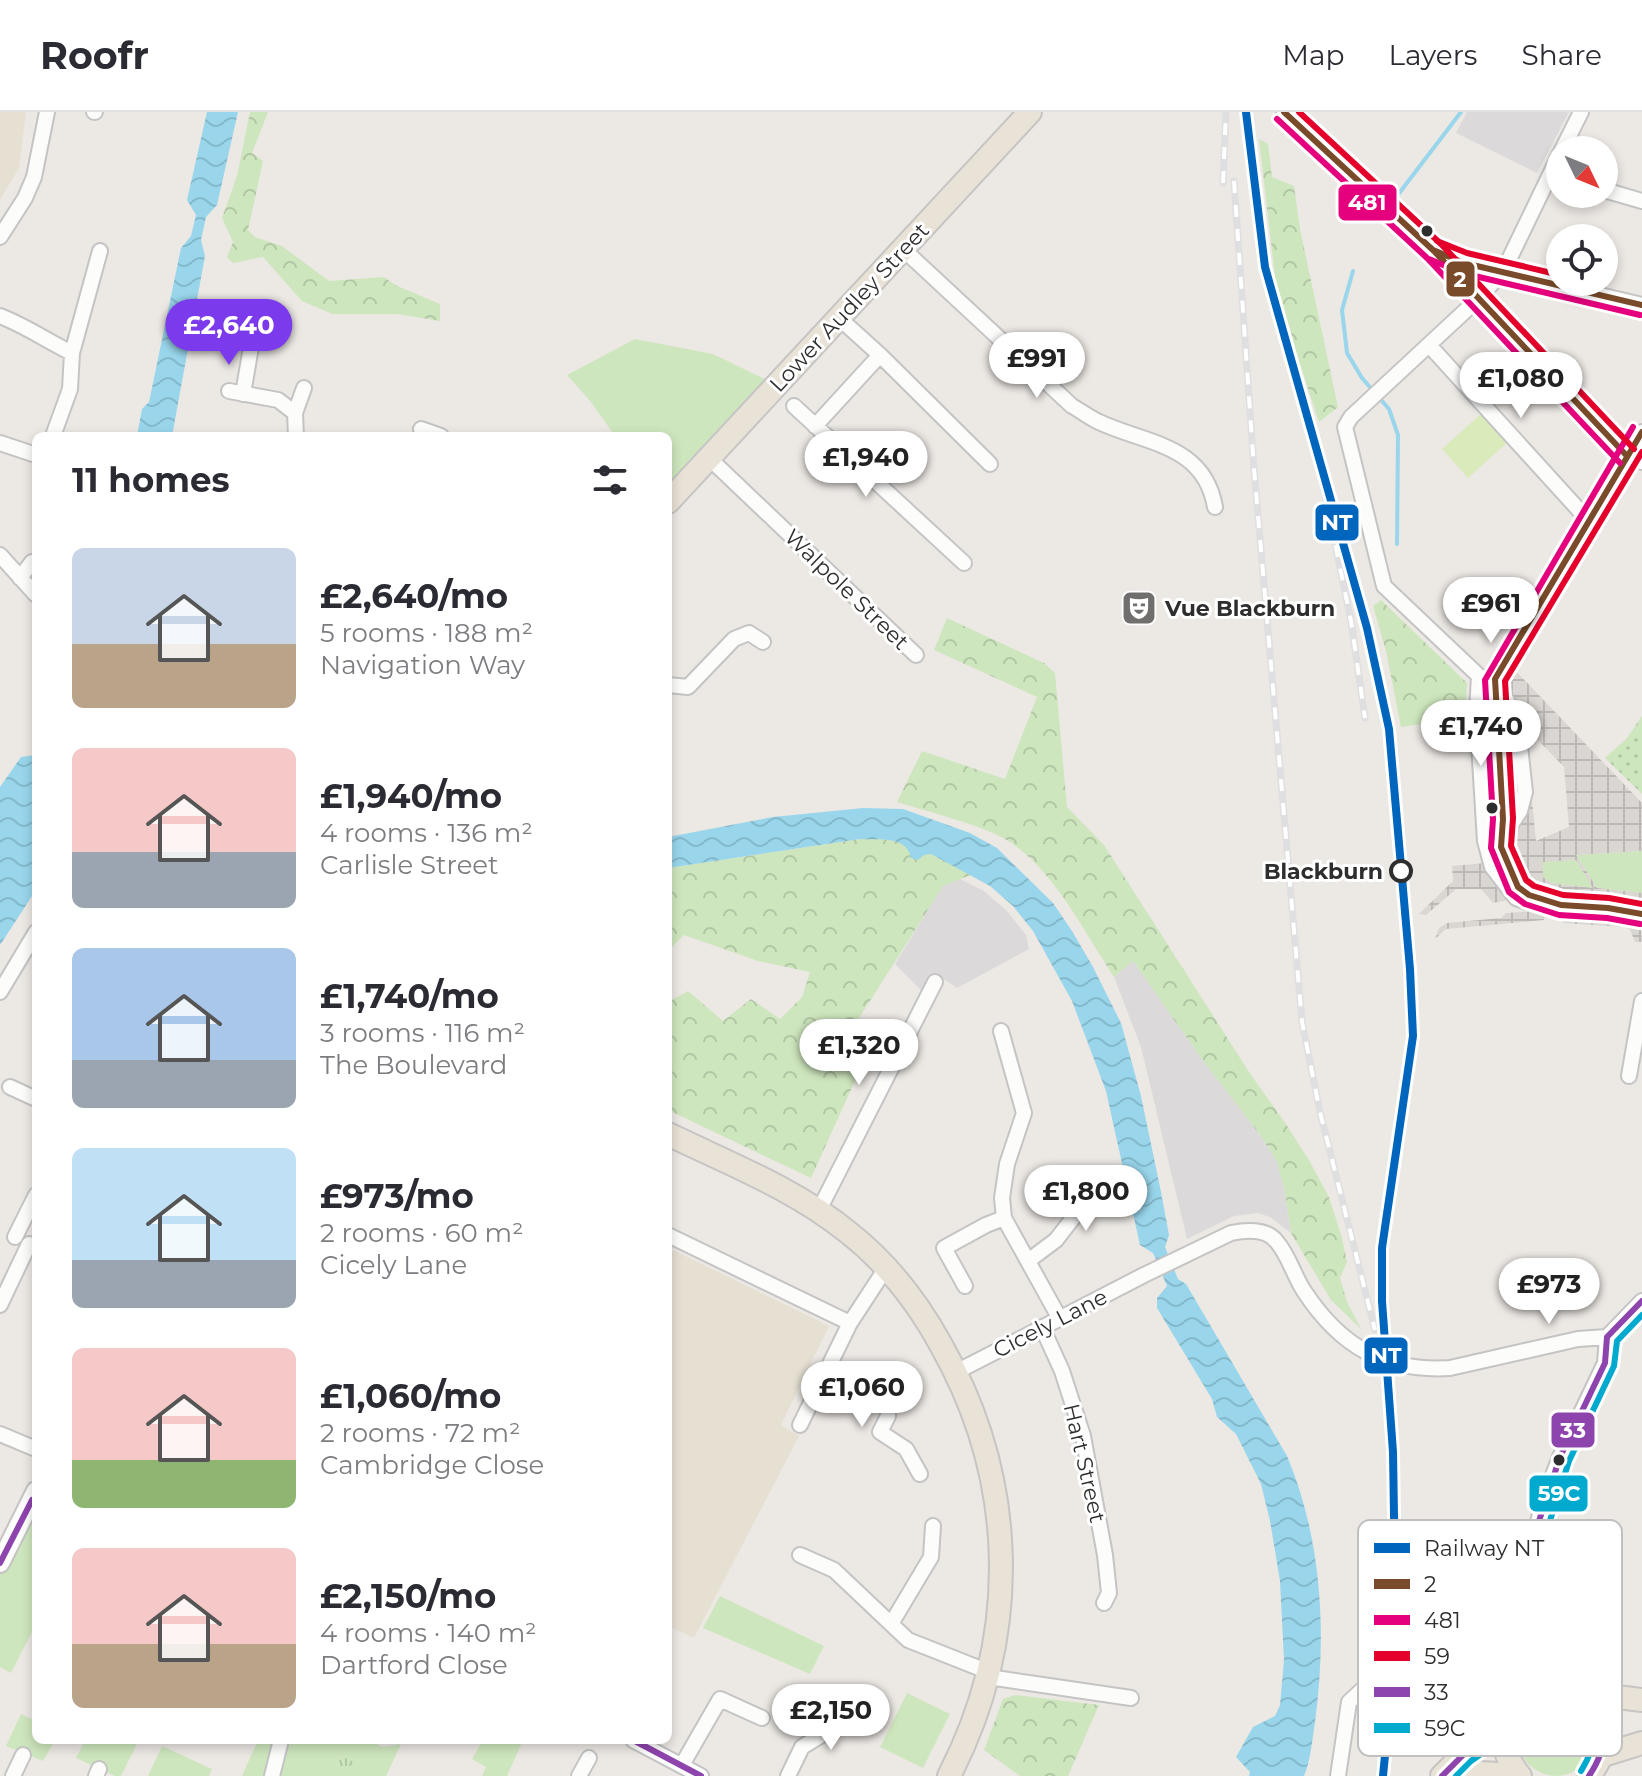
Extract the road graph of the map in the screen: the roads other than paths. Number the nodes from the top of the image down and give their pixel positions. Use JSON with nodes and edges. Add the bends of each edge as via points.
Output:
{"nodes":[{"id":1,"x":47,"y":112,"type":"edge"},
{"id":2,"x":1030,"y":112,"type":"edge"},
{"id":3,"x":1274,"y":112,"type":"edge"},
{"id":4,"x":1581,"y":112,"type":"edge"},
{"id":5,"x":1286,"y":115,"type":"edge"},
{"id":6,"x":1569,"y":136,"type":"edge"},
{"id":7,"x":1546,"y":193,"type":"edge"},
{"id":8,"x":1618,"y":194,"type":"edge"},
{"id":9,"x":1642,"y":201,"type":"edge"},
{"id":10,"x":0,"y":237,"type":"edge"},
{"id":11,"x":903,"y":249,"type":"junction"},
{"id":12,"x":100,"y":251,"type":"dead end"},
{"id":13,"x":1434,"y":251,"type":"junction"},
{"id":14,"x":1504,"y":270,"type":"junction"},
{"id":15,"x":1478,"y":299,"type":"junction"},
{"id":16,"x":1642,"y":305,"type":"edge"},
{"id":17,"x":0,"y":316,"type":"edge"},
{"id":18,"x":839,"y":318,"type":"junction"},
{"id":19,"x":1429,"y":345,"type":"junction"},
{"id":20,"x":251,"y":347,"type":"dead end"},
{"id":21,"x":72,"y":353,"type":"junction"},
{"id":22,"x":880,"y":355,"type":"junction"},
{"id":23,"x":304,"y":388,"type":"dead end"},
{"id":24,"x":794,"y":406,"type":"dead end"},
{"id":25,"x":295,"y":413,"type":"junction"},
{"id":26,"x":815,"y":426,"type":"junction"},
{"id":27,"x":421,"y":429,"type":"dead end"},
{"id":28,"x":54,"y":432,"type":"edge"},
{"id":29,"x":296,"y":432,"type":"edge"},
{"id":30,"x":430,"y":432,"type":"edge"},
{"id":31,"x":1642,"y":432,"type":"edge"},
{"id":32,"x":0,"y":443,"type":"edge"},
{"id":33,"x":32,"y":454,"type":"edge"},
{"id":34,"x":1627,"y":456,"type":"junction"},
{"id":35,"x":709,"y":458,"type":"junction"},
{"id":36,"x":1642,"y":462,"type":"edge"},
{"id":37,"x":990,"y":464,"type":"dead end"},
{"id":38,"x":672,"y":498,"type":"edge"},
{"id":39,"x":1215,"y":507,"type":"dead end"},
{"id":40,"x":1588,"y":520,"type":"junction"},
{"id":41,"x":0,"y":555,"type":"edge"},
{"id":42,"x":32,"y":562,"type":"edge"},
{"id":43,"x":964,"y":563,"type":"dead end"},
{"id":44,"x":20,"y":578,"type":"junction"},
{"id":45,"x":32,"y":591,"type":"edge"},
{"id":46,"x":763,"y":642,"type":"dead end"},
{"id":47,"x":916,"y":655,"type":"dead end"},
{"id":48,"x":1495,"y":679,"type":"junction"},
{"id":49,"x":672,"y":685,"type":"edge"},
{"id":50,"x":1504,"y":857,"type":"junction"},
{"id":51,"x":1561,"y":905,"type":"junction"},
{"id":52,"x":1642,"y":914,"type":"edge"},
{"id":53,"x":32,"y":939,"type":"edge"},
{"id":54,"x":935,"y":982,"type":"dead end"},
{"id":55,"x":0,"y":992,"type":"edge"},
{"id":56,"x":1642,"y":1001,"type":"edge"},
{"id":57,"x":1001,"y":1031,"type":"dead end"},
{"id":58,"x":1629,"y":1076,"type":"dead end"},
{"id":59,"x":10,"y":1087,"type":"dead end"},
{"id":60,"x":32,"y":1097,"type":"edge"},
{"id":61,"x":672,"y":1136,"type":"edge"},
{"id":62,"x":1061,"y":1179,"type":"dead end"},
{"id":63,"x":819,"y":1210,"type":"junction"},
{"id":64,"x":32,"y":1216,"type":"edge"},
{"id":65,"x":1004,"y":1218,"type":"junction"},
{"id":66,"x":0,"y":1231,"type":"edge"},
{"id":67,"x":672,"y":1237,"type":"edge"},
{"id":68,"x":27,"y":1243,"type":"edge"},
{"id":69,"x":1028,"y":1261,"type":"junction"},
{"id":70,"x":886,"y":1268,"type":"junction"},
{"id":71,"x":965,"y":1286,"type":"dead end"},
{"id":72,"x":1642,"y":1301,"type":"edge"},
{"id":73,"x":0,"y":1305,"type":"edge"},
{"id":74,"x":1060,"y":1319,"type":"junction"},
{"id":75,"x":850,"y":1323,"type":"junction"},
{"id":76,"x":1042,"y":1327,"type":"junction"},
{"id":77,"x":1607,"y":1337,"type":"junction"},
{"id":78,"x":828,"y":1371,"type":"junction"},
{"id":79,"x":956,"y":1372,"type":"junction"},
{"id":80,"x":800,"y":1425,"type":"dead end"},
{"id":81,"x":0,"y":1434,"type":"edge"},
{"id":82,"x":32,"y":1447,"type":"edge"},
{"id":83,"x":920,"y":1474,"type":"dead end"},
{"id":84,"x":32,"y":1504,"type":"edge"},
{"id":85,"x":1539,"y":1520,"type":"edge"},
{"id":86,"x":933,"y":1526,"type":"dead end"},
{"id":87,"x":800,"y":1555,"type":"dead end"},
{"id":88,"x":0,"y":1563,"type":"edge"},
{"id":89,"x":1104,"y":1603,"type":"dead end"},
{"id":90,"x":891,"y":1624,"type":"junction"},
{"id":91,"x":989,"y":1674,"type":"junction"},
{"id":92,"x":1358,"y":1694,"type":"edge"},
{"id":93,"x":1622,"y":1697,"type":"edge"},
{"id":94,"x":1131,"y":1698,"type":"dead end"},
{"id":95,"x":1642,"y":1700,"type":"edge"},
{"id":96,"x":835,"y":1706,"type":"dead end"},
{"id":97,"x":762,"y":1718,"type":"dead end"},
{"id":98,"x":1642,"y":1743,"type":"edge"},
{"id":99,"x":276,"y":1744,"type":"edge"},
{"id":100,"x":641,"y":1744,"type":"edge"},
{"id":101,"x":1622,"y":1749,"type":"edge"},
{"id":102,"x":23,"y":1755,"type":"dead end"},
{"id":103,"x":1462,"y":1756,"type":"edge"},
{"id":104,"x":1507,"y":1756,"type":"edge"},
{"id":105,"x":1602,"y":1756,"type":"edge"},
{"id":106,"x":589,"y":1758,"type":"dead end"},
{"id":107,"x":682,"y":1765,"type":"junction"},
{"id":108,"x":1519,"y":1775,"type":"edge"},
{"id":109,"x":13,"y":1776,"type":"edge"},
{"id":110,"x":272,"y":1776,"type":"edge"},
{"id":111,"x":579,"y":1776,"type":"edge"},
{"id":112,"x":701,"y":1776,"type":"edge"},
{"id":113,"x":788,"y":1776,"type":"edge"},
{"id":114,"x":949,"y":1776,"type":"edge"},
{"id":115,"x":1338,"y":1776,"type":"edge"},
{"id":116,"x":1442,"y":1776,"type":"edge"},
{"id":117,"x":1471,"y":1776,"type":"edge"},
{"id":118,"x":1589,"y":1776,"type":"edge"}],
"edges":[{"from":1,"to":10,"type":"street","via":[[34,177]]},
{"from":2,"to":11,"type":"highway","name":"Lower Audley Street"},
{"from":3,"to":5,"type":"street"},
{"from":4,"to":6,"type":"street"},
{"from":5,"to":13,"type":"street"},
{"from":7,"to":14,"type":"street"},
{"from":8,"to":9,"type":"street"},
{"from":11,"to":18,"type":"highway","name":"Lower Audley Street"},
{"from":11,"to":39,"type":"street","via":[[1072,406],[1190,460]]},
{"from":12,"to":21,"type":"street"},
{"from":13,"to":14,"type":"street"},
{"from":13,"to":15,"type":"street"},
{"from":14,"to":15,"type":"street"},
{"from":14,"to":16,"type":"street"},
{"from":15,"to":19,"type":"street"},
{"from":15,"to":34,"type":"street"},
{"from":17,"to":21,"type":"street"},
{"from":18,"to":22,"type":"street"},
{"from":18,"to":35,"type":"highway","name":"Lower Audley Street"},
{"from":19,"to":40,"type":"street"},
{"from":19,"to":51,"type":"street","via":[[1345,427],[1384,586],[1479,676],[1485,841],[1492,867],[1516,898]]},
{"from":20,"to":25,"type":"street","via":[[236,392],[278,400]]},
{"from":21,"to":28,"type":"street","via":[[70,389]]},
{"from":22,"to":26,"type":"street"},
{"from":22,"to":37,"type":"street"},
{"from":23,"to":25,"type":"street"},
{"from":24,"to":26,"type":"street"},
{"from":25,"to":29,"type":"street"},
{"from":26,"to":43,"type":"street"},
{"from":27,"to":30,"type":"street"},
{"from":31,"to":34,"type":"street"},
{"from":32,"to":33,"type":"street"},
{"from":34,"to":36,"type":"street"},
{"from":34,"to":40,"type":"street"},
{"from":35,"to":38,"type":"highway","name":"Lower Audley Street"},
{"from":35,"to":47,"type":"street","name":"Walpole Street"},
{"from":40,"to":48,"type":"street"},
{"from":41,"to":44,"type":"street"},
{"from":42,"to":44,"type":"street"},
{"from":44,"to":45,"type":"street"},
{"from":46,"to":49,"type":"street","via":[[749,633],[734,639],[688,687]]},
{"from":48,"to":50,"type":"street"},
{"from":48,"to":50,"type":"street","via":[[1517,719],[1525,792]]},
{"from":50,"to":51,"type":"street","via":[[1518,887]]},
{"from":51,"to":52,"type":"street"},
{"from":53,"to":55,"type":"street"},
{"from":54,"to":63,"type":"street"},
{"from":56,"to":58,"type":"street"},
{"from":57,"to":65,"type":"street","via":[[1024,1113],[1007,1164]]},
{"from":59,"to":60,"type":"street"},
{"from":61,"to":63,"type":"highway"},
{"from":62,"to":69,"type":"street","via":[[1073,1218],[1056,1240]]},
{"from":63,"to":70,"type":"highway"},
{"from":64,"to":68,"type":"street"},
{"from":65,"to":69,"type":"street"},
{"from":65,"to":71,"type":"street","via":[[944,1248]]},
{"from":66,"to":68,"type":"street"},
{"from":67,"to":75,"type":"street"},
{"from":68,"to":73,"type":"street"},
{"from":69,"to":74,"type":"street"},
{"from":70,"to":75,"type":"street"},
{"from":70,"to":79,"type":"highway","via":[[927,1320]]},
{"from":72,"to":77,"type":"street"},
{"from":74,"to":76,"type":"street","name":"Cicely Lane"},
{"from":74,"to":77,"type":"street","name":"Cicely Lane","via":[[1246,1230],[1276,1240],[1328,1324],[1364,1352],[1402,1365],[1450,1368]]},
{"from":75,"to":78,"type":"street"},
{"from":76,"to":79,"type":"street","name":"Cicely Lane"},
{"from":76,"to":89,"type":"street","name":"Hart Street","via":[[1083,1436],[1105,1555],[1109,1593]]},
{"from":77,"to":85,"type":"street","via":[[1605,1363],[1560,1457]]},
{"from":78,"to":80,"type":"street"},
{"from":78,"to":83,"type":"street","via":[[888,1399],[888,1416],[880,1432],[906,1449]]},
{"from":79,"to":91,"type":"highway","via":[[983,1440],[1001,1537],[1000,1610]]},
{"from":81,"to":82,"type":"street"},
{"from":84,"to":88,"type":"street"},
{"from":86,"to":90,"type":"street","via":[[931,1557]]},
{"from":87,"to":90,"type":"street","via":[[834,1570]]},
{"from":90,"to":91,"type":"street","via":[[908,1640]]},
{"from":91,"to":94,"type":"street"},
{"from":91,"to":114,"type":"highway"},
{"from":92,"to":115,"type":"street","via":[[1349,1702]]},
{"from":93,"to":95,"type":"highway"},
{"from":96,"to":113,"type":"street","via":[[820,1736],[802,1747]]},
{"from":97,"to":107,"type":"street","via":[[720,1699]]},
{"from":98,"to":101,"type":"highway"},
{"from":99,"to":110,"type":"street"},
{"from":100,"to":107,"type":"street"},
{"from":102,"to":109,"type":"street"},
{"from":103,"to":116,"type":"highway"},
{"from":104,"to":108,"type":"highway"},
{"from":105,"to":118,"type":"highway"},
{"from":106,"to":111,"type":"street"},
{"from":107,"to":112,"type":"street"},
{"from":108,"to":117,"type":"highway"}]}
